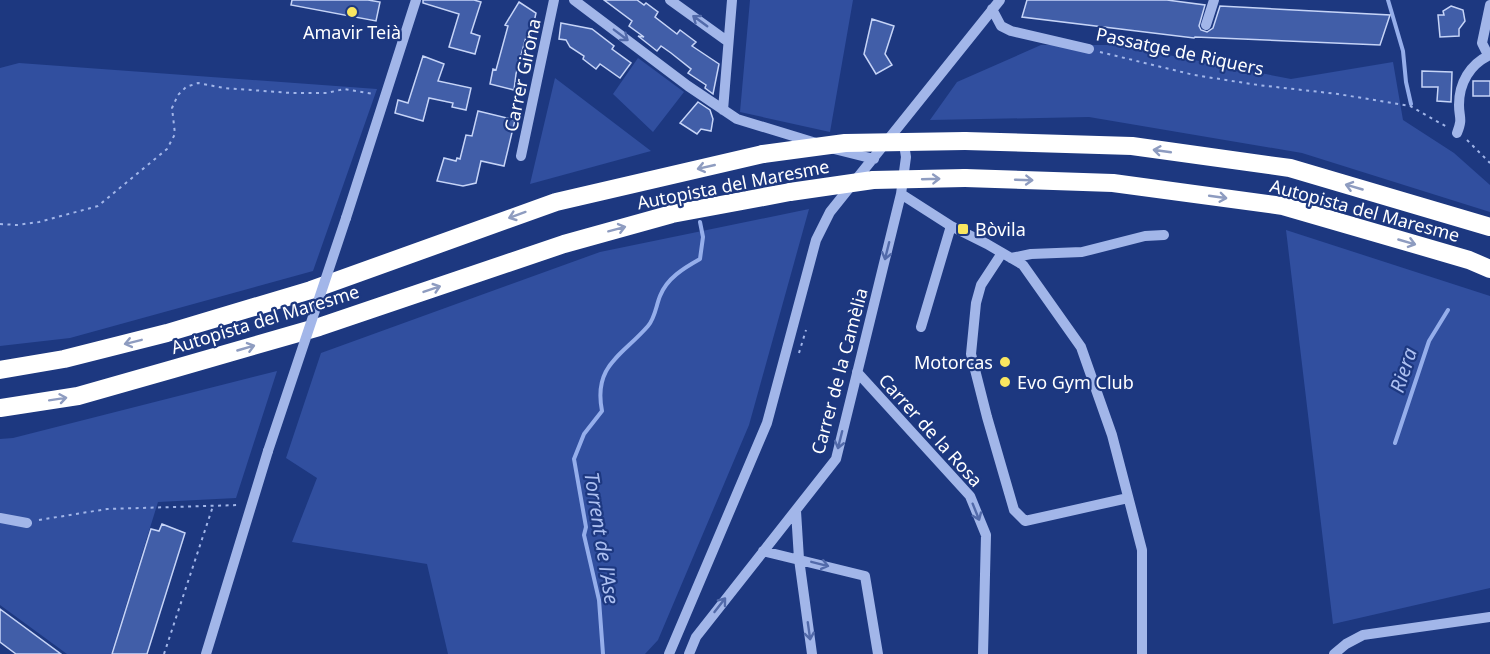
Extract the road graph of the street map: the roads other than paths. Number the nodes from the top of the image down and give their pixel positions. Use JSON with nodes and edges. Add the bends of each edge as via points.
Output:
{"nodes":[{"id":1,"x":416,"y":0,"type":"edge"},
{"id":2,"x":554,"y":0,"type":"edge"},
{"id":3,"x":574,"y":0,"type":"edge"},
{"id":4,"x":672,"y":0,"type":"edge"},
{"id":5,"x":732,"y":0,"type":"edge"},
{"id":6,"x":1000,"y":0,"type":"edge"},
{"id":7,"x":1214,"y":0,"type":"edge"},
{"id":8,"x":1490,"y":5,"type":"edge"},
{"id":9,"x":992,"y":9,"type":"junction"},
{"id":10,"x":1206,"y":26,"type":"dead end"},
{"id":11,"x":727,"y":41,"type":"junction"},
{"id":12,"x":962,"y":47,"type":"junction"},
{"id":13,"x":1089,"y":49,"type":"road end"},
{"id":14,"x":973,"y":54,"type":"dead end"},
{"id":15,"x":1489,"y":55,"type":"edge"},
{"id":16,"x":723,"y":110,"type":"junction"},
{"id":17,"x":901,"y":125,"type":"junction"},
{"id":18,"x":1457,"y":133,"type":"dead end"},
{"id":19,"x":521,"y":156,"type":"dead end"},
{"id":20,"x":874,"y":159,"type":"junction"},
{"id":21,"x":901,"y":194,"type":"junction"},
{"id":22,"x":951,"y":226,"type":"junction"},
{"id":23,"x":1490,"y":227,"type":"edge"},
{"id":24,"x":1164,"y":235,"type":"dead end"},
{"id":25,"x":1006,"y":255,"type":"junction"},
{"id":26,"x":1490,"y":269,"type":"edge"},
{"id":27,"x":921,"y":327,"type":"dead end"},
{"id":28,"x":0,"y":370,"type":"edge"},
{"id":29,"x":857,"y":372,"type":"junction"},
{"id":30,"x":0,"y":408,"type":"edge"},
{"id":31,"x":1128,"y":498,"type":"junction"},
{"id":32,"x":796,"y":511,"type":"junction"},
{"id":33,"x":0,"y":518,"type":"edge"},
{"id":34,"x":27,"y":523,"type":"road end"},
{"id":35,"x":763,"y":551,"type":"junction"},
{"id":36,"x":799,"y":559,"type":"junction"},
{"id":37,"x":1490,"y":617,"type":"edge"},
{"id":38,"x":206,"y":654,"type":"edge"},
{"id":39,"x":669,"y":654,"type":"edge"},
{"id":40,"x":690,"y":654,"type":"edge"},
{"id":41,"x":812,"y":654,"type":"edge"},
{"id":42,"x":878,"y":654,"type":"edge"},
{"id":43,"x":983,"y":654,"type":"edge"},
{"id":44,"x":1142,"y":654,"type":"edge"},
{"id":45,"x":1334,"y":654,"type":"edge"}],
"edges":[{"from":1,"to":38,"type":"street","bridge":true,"via":[[268,451]]},
{"from":2,"to":19,"type":"street","name":"Carrer Girona"},
{"from":3,"to":16,"type":"street","one_way":true},
{"from":11,"to":4,"type":"street","one_way":true},
{"from":5,"to":11,"type":"street"},
{"from":6,"to":9,"type":"street"},
{"from":7,"to":10,"type":"street","name":"Passatge de Riquers"},
{"from":8,"to":15,"type":"street","via":[[1482,43]]},
{"from":9,"to":12,"type":"street"},
{"from":9,"to":13,"type":"street","name":"Passatge de Riquers","via":[[1001,26],[1011,31]]},
{"from":11,"to":16,"type":"street"},
{"from":12,"to":14,"type":"street"},
{"from":12,"to":17,"type":"street"},
{"from":15,"to":18,"type":"street","via":[[1474,64],[1462,83],[1458,107],[1462,120]]},
{"from":16,"to":20,"type":"street","via":[[737,119]]},
{"from":17,"to":20,"type":"street"},
{"from":17,"to":21,"type":"street","name":"Carrer de la Camèlia","via":[[906,157]]},
{"from":20,"to":39,"type":"street","via":[[830,212],[816,240],[766,423]]},
{"from":21,"to":22,"type":"street"},
{"from":21,"to":29,"type":"street","name":"Carrer de la Camèlia","one_way":true},
{"from":22,"to":25,"type":"street"},
{"from":22,"to":27,"type":"street"},
{"from":23,"to":28,"type":"highway","name":"Autopista del Maresme","one_way":true,"bridge":true,"via":[[1290,168],[1132,146],[965,141],[845,143],[763,154],[556,202],[311,290],[167,333],[64,359]]},
{"from":24,"to":25,"type":"street","via":[[1082,252]]},
{"from":25,"to":31,"type":"street","via":[[1023,265],[1081,347],[1112,435]]},
{"from":25,"to":31,"type":"street","via":[[981,285],[971,354],[1014,510],[1025,521]]},
{"from":30,"to":26,"type":"highway","name":"Autopista del Maresme","one_way":true,"bridge":true,"via":[[78,396],[308,330],[564,244],[672,214],[873,180],[965,178],[1113,183],[1283,206]]},
{"from":29,"to":32,"type":"street","name":"Carrer de la Camèlia","one_way":true,"via":[[836,459]]},
{"from":29,"to":43,"type":"street","name":"Carrer de la Rosa","one_way":true,"via":[[970,496],[986,535]]},
{"from":31,"to":44,"type":"street","via":[[1142,550]]},
{"from":32,"to":35,"type":"street","name":"Carrer de la Camèlia"},
{"from":32,"to":36,"type":"street"},
{"from":33,"to":34,"type":"street"},
{"from":35,"to":36,"type":"street"},
{"from":40,"to":35,"type":"street","name":"Carrer de la Camèlia","one_way":true,"via":[[696,637]]},
{"from":36,"to":41,"type":"street","one_way":true},
{"from":36,"to":42,"type":"street","one_way":true,"via":[[865,576]]},
{"from":37,"to":45,"type":"street","via":[[1363,635]]}]}
